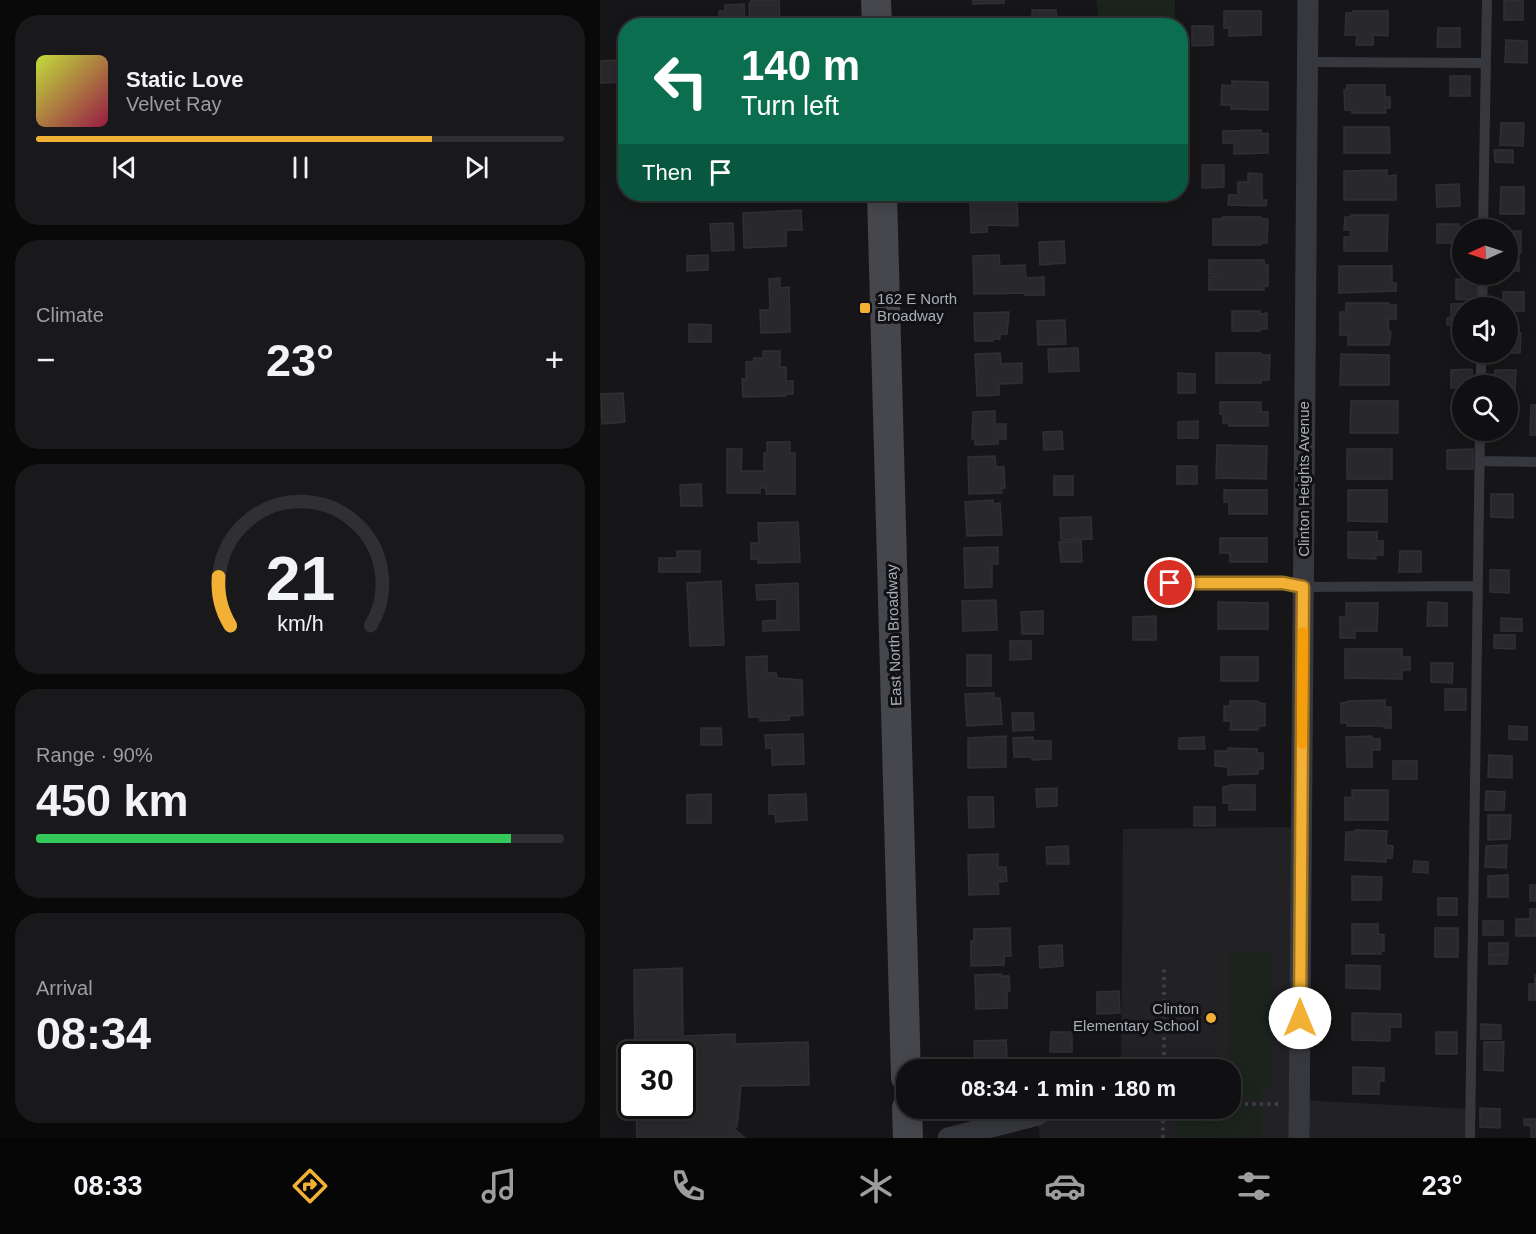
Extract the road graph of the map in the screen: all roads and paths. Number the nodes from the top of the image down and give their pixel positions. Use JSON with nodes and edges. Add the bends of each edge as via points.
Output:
{"nodes":[{"id":1,"x":876,"y":0,"type":"edge"},
{"id":2,"x":1308,"y":0,"type":"edge"},
{"id":3,"x":1487,"y":0,"type":"edge"},
{"id":4,"x":877,"y":18,"type":"edge"},
{"id":5,"x":1307,"y":62,"type":"junction"},
{"id":6,"x":1486,"y":63,"type":"junction"},
{"id":7,"x":882,"y":201,"type":"edge"},
{"id":8,"x":1483,"y":219,"type":"edge"},
{"id":9,"x":1480,"y":441,"type":"edge"},
{"id":10,"x":1480,"y":461,"type":"junction"},
{"id":11,"x":1536,"y":462,"type":"edge"},
{"id":12,"x":1152,"y":583,"type":"dead end"},
{"id":13,"x":1478,"y":586,"type":"junction"},
{"id":14,"x":1303,"y":587,"type":"junction"},
{"id":15,"x":1164,"y":968,"type":"dead end"},
{"id":16,"x":906,"y":1059,"type":"edge"},
{"id":17,"x":1164,"y":1059,"type":"edge"},
{"id":18,"x":1241,"y":1104,"type":"edge"},
{"id":19,"x":1283,"y":1104,"type":"dead end"},
{"id":20,"x":907,"y":1119,"type":"edge"},
{"id":21,"x":1019,"y":1119,"type":"edge"},
{"id":22,"x":1163,"y":1119,"type":"edge"},
{"id":23,"x":908,"y":1138,"type":"edge"},
{"id":24,"x":948,"y":1138,"type":"edge"},
{"id":25,"x":1163,"y":1138,"type":"edge"},
{"id":26,"x":1299,"y":1138,"type":"edge"},
{"id":27,"x":1470,"y":1138,"type":"edge"}],
"edges":[{"from":1,"to":4,"type":"main road"},
{"from":2,"to":5,"type":"street","name":"Clinton Heights Avenue"},
{"from":3,"to":6,"type":"lane"},
{"from":5,"to":6,"type":"lane"},
{"from":5,"to":14,"type":"street","name":"Clinton Heights Avenue"},
{"from":6,"to":8,"type":"lane"},
{"from":7,"to":16,"type":"main road","name":"East North Broadway"},
{"from":9,"to":10,"type":"lane"},
{"from":10,"to":11,"type":"lane"},
{"from":10,"to":13,"type":"lane"},
{"from":12,"to":14,"type":"lane","via":[[1251,582]]},
{"from":13,"to":14,"type":"lane"},
{"from":13,"to":27,"type":"lane"},
{"from":14,"to":26,"type":"street","name":"Clinton Heights Avenue"},
{"from":15,"to":17,"type":"path"},
{"from":18,"to":19,"type":"path"},
{"from":20,"to":23,"type":"main road"},
{"from":21,"to":24,"type":"street"},
{"from":22,"to":25,"type":"path"}]}
